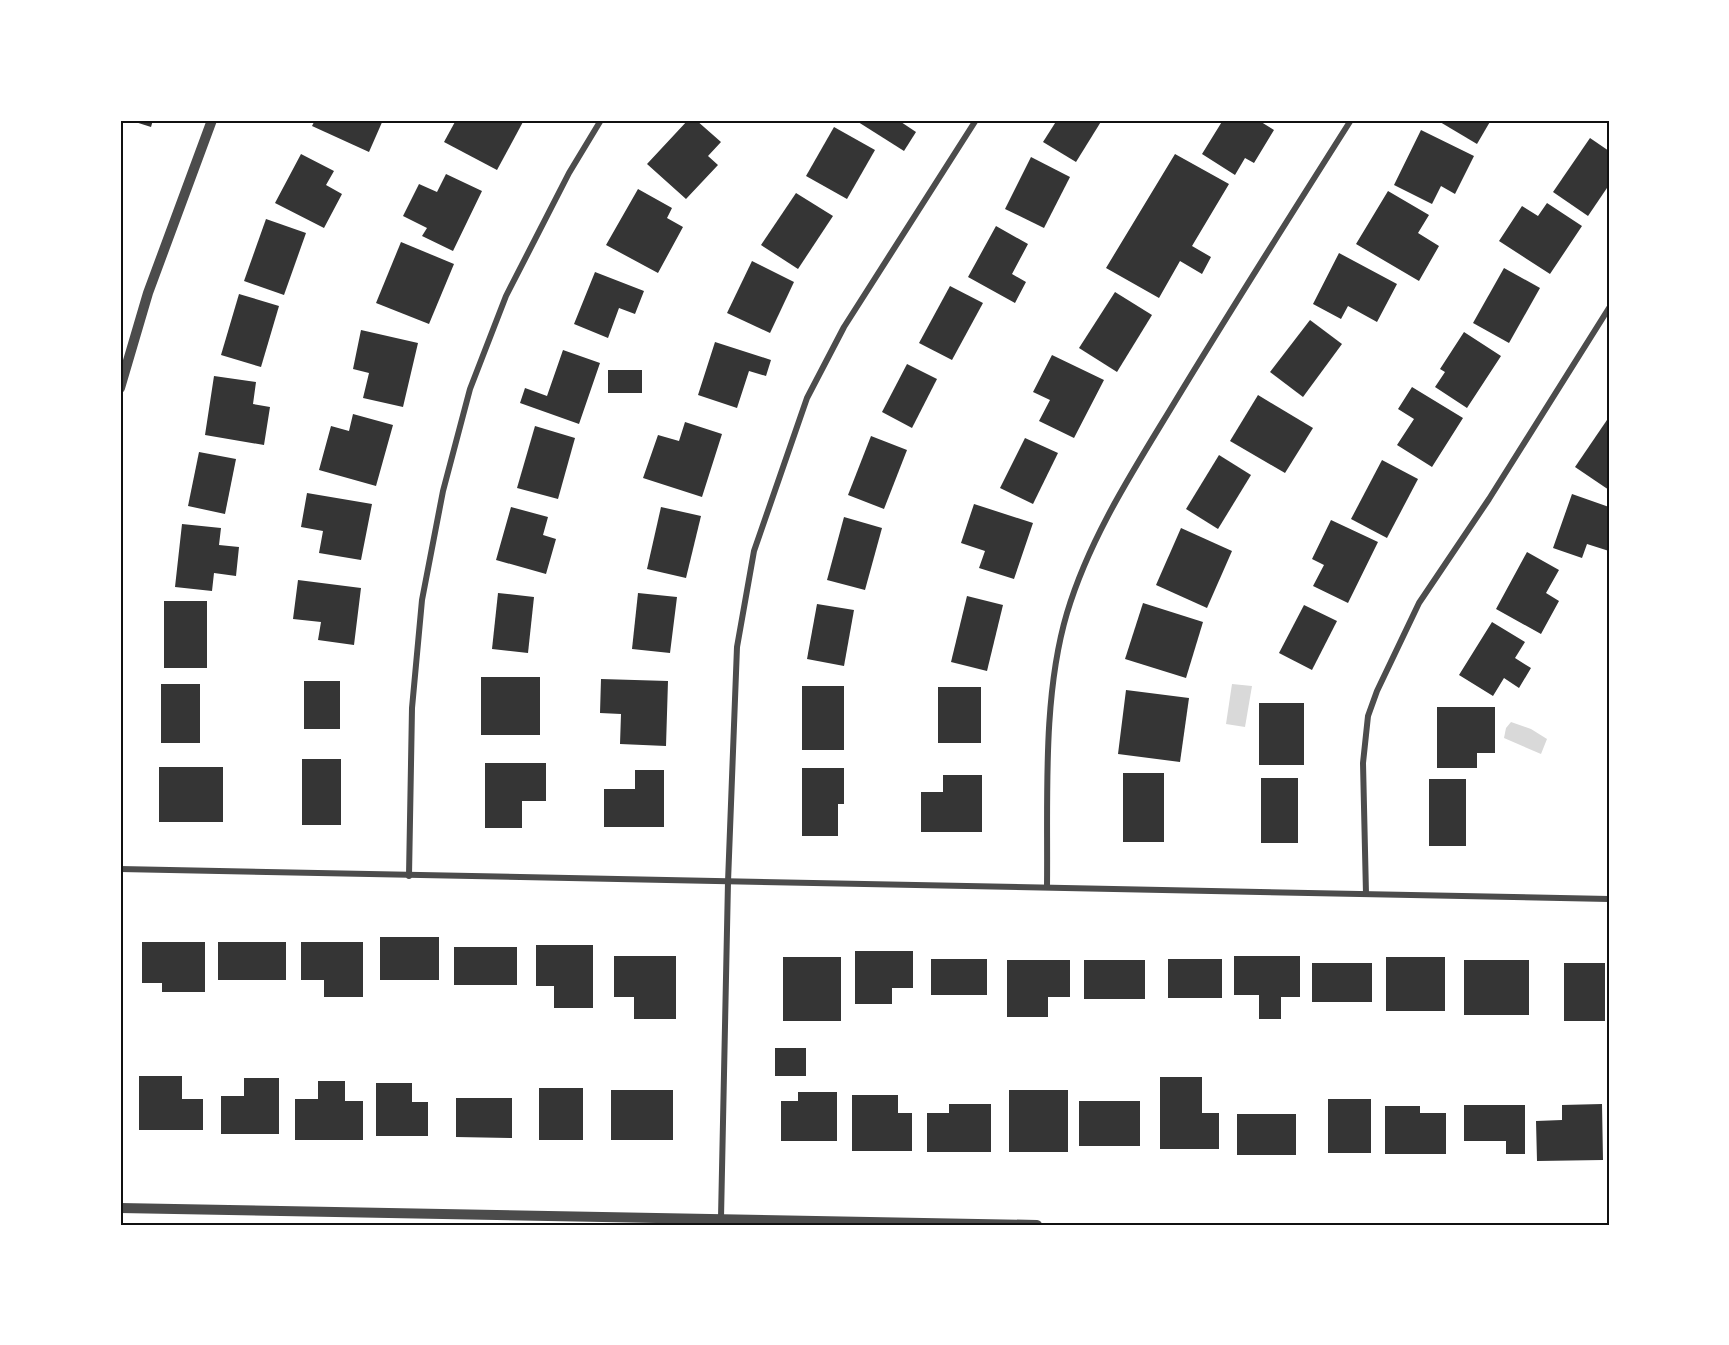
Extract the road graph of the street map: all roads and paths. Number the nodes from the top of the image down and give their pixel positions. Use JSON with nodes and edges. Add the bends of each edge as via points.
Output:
{"nodes":[{"id":1,"x":212,"y":120,"type":"edge"},
{"id":2,"x":601,"y":120,"type":"edge"},
{"id":3,"x":976,"y":120,"type":"edge"},
{"id":4,"x":1351,"y":120,"type":"edge"},
{"id":5,"x":1609,"y":308,"type":"edge"},
{"id":6,"x":120,"y":388,"type":"edge"},
{"id":7,"x":120,"y":869,"type":"edge"},
{"id":8,"x":409,"y":876,"type":"junction"},
{"id":9,"x":728,"y":882,"type":"junction"},
{"id":10,"x":1047,"y":887,"type":"junction"},
{"id":11,"x":1366,"y":894,"type":"junction"},
{"id":12,"x":1609,"y":899,"type":"edge"},
{"id":13,"x":120,"y":1208,"type":"edge"},
{"id":14,"x":721,"y":1218,"type":"junction"},
{"id":15,"x":1037,"y":1225,"type":"edge"}],
"edges":[{"from":1,"to":6,"type":"street","via":[[148,293]]},
{"from":2,"to":8,"type":"street","via":[[506,296],[470,389],[443,490],[422,600],[413,697]]},
{"from":3,"to":9,"type":"street","via":[[844,327],[807,398],[754,551],[737,647]]},
{"from":4,"to":10,"type":"street","via":[[1111,508],[1084,565],[1067,614],[1050,703]]},
{"from":5,"to":11,"type":"street","via":[[1419,603],[1377,691],[1368,716],[1363,763]]},
{"from":7,"to":8,"type":"street"},
{"from":8,"to":9,"type":"street"},
{"from":9,"to":10,"type":"street"},
{"from":9,"to":14,"type":"street"},
{"from":10,"to":11,"type":"street"},
{"from":11,"to":12,"type":"street"},
{"from":13,"to":14,"type":"street"},
{"from":14,"to":15,"type":"street"}]}
